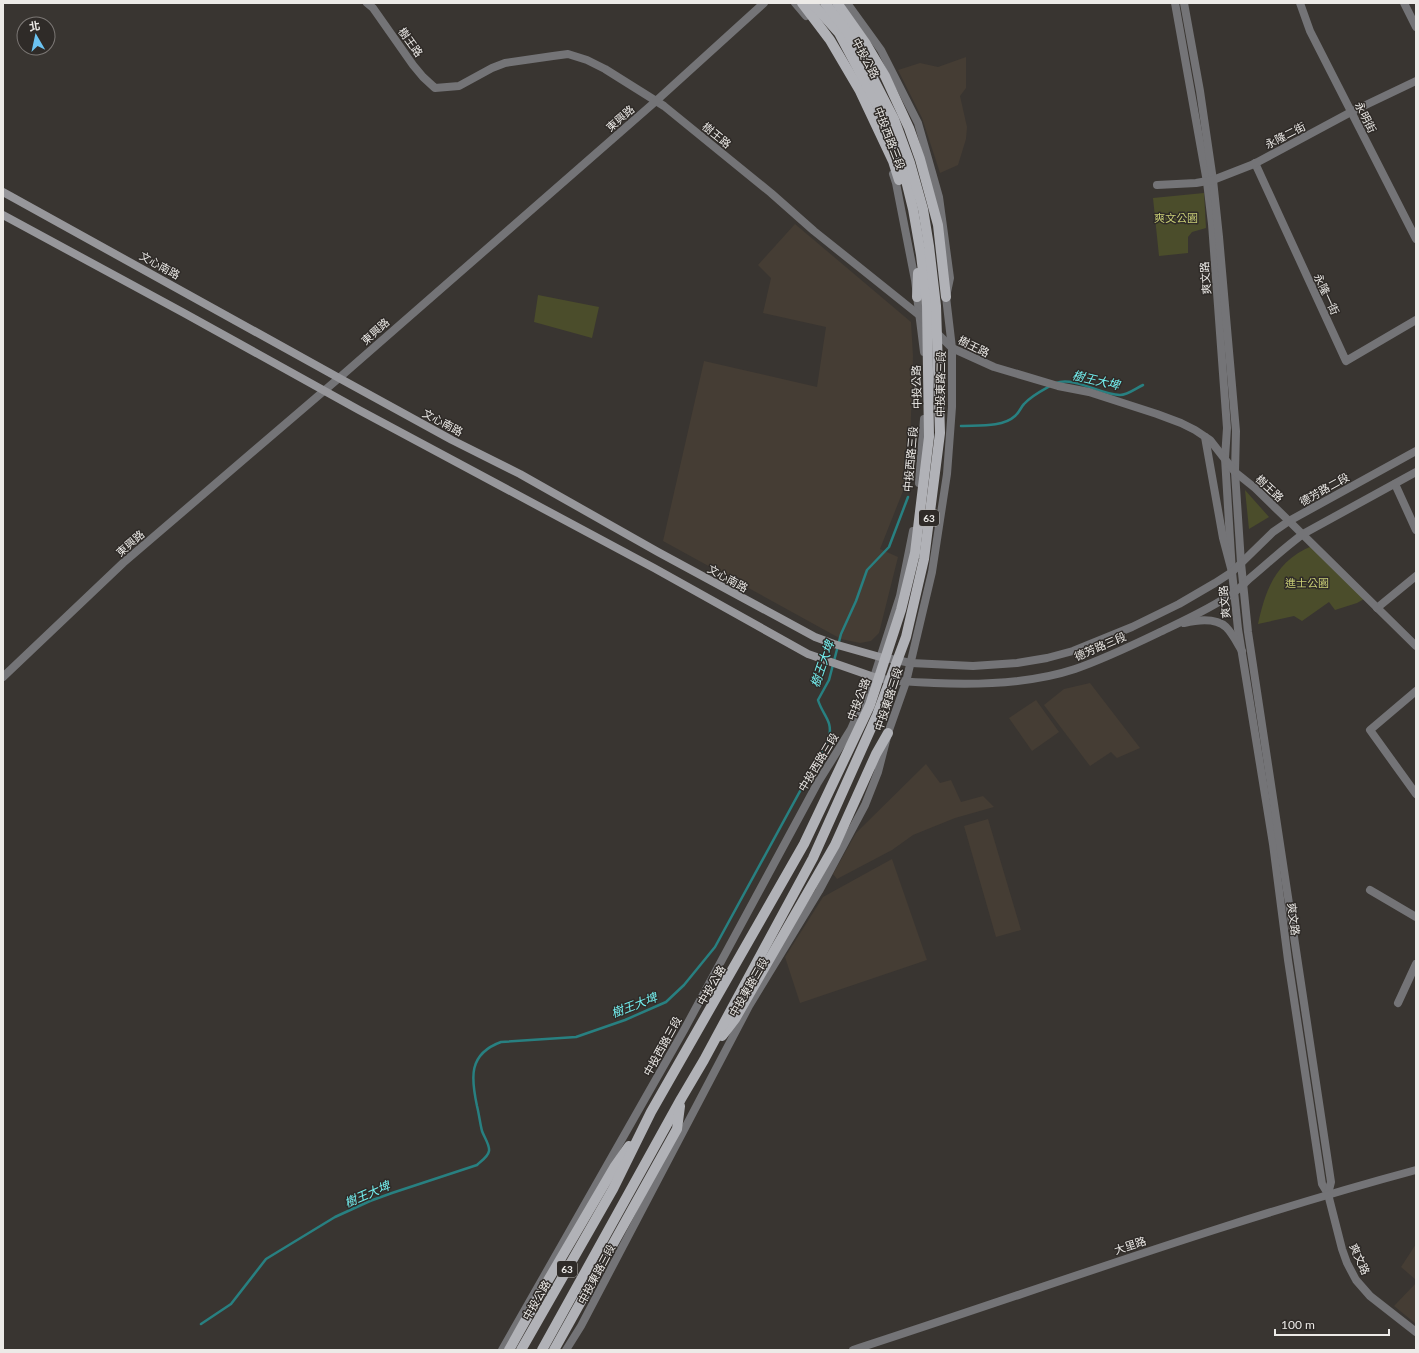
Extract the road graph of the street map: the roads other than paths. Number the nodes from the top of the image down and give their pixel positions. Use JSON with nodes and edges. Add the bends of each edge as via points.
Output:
{"nodes":[{"id":1,"x":367,"y":3,"type":"edge"},
{"id":2,"x":764,"y":3,"type":"edge"},
{"id":3,"x":795,"y":3,"type":"edge"},
{"id":4,"x":802,"y":3,"type":"edge"},
{"id":5,"x":812,"y":3,"type":"edge"},
{"id":6,"x":824,"y":3,"type":"edge"},
{"id":7,"x":837,"y":3,"type":"edge"},
{"id":8,"x":847,"y":3,"type":"edge"},
{"id":9,"x":1175,"y":3,"type":"edge"},
{"id":10,"x":1184,"y":3,"type":"edge"},
{"id":11,"x":1300,"y":3,"type":"edge"},
{"id":12,"x":1404,"y":3,"type":"edge"},
{"id":13,"x":1416,"y":27,"type":"edge"},
{"id":14,"x":1416,"y":81,"type":"edge"},
{"id":15,"x":656,"y":101,"type":"junction"},
{"id":16,"x":1351,"y":112,"type":"junction"},
{"id":17,"x":1255,"y":163,"type":"junction"},
{"id":18,"x":1210,"y":181,"type":"junction"},
{"id":19,"x":1157,"y":185,"type":"dead end"},
{"id":20,"x":3,"y":192,"type":"edge"},
{"id":21,"x":3,"y":215,"type":"edge"},
{"id":22,"x":1416,"y":238,"type":"edge"},
{"id":23,"x":917,"y":297,"type":"junction"},
{"id":24,"x":946,"y":297,"type":"junction"},
{"id":25,"x":919,"y":315,"type":"junction"},
{"id":26,"x":1416,"y":320,"type":"edge"},
{"id":27,"x":952,"y":348,"type":"junction"},
{"id":28,"x":339,"y":378,"type":"junction"},
{"id":29,"x":324,"y":391,"type":"junction"},
{"id":30,"x":924,"y":429,"type":"junction"},
{"id":31,"x":950,"y":432,"type":"junction"},
{"id":32,"x":1205,"y":437,"type":"junction"},
{"id":33,"x":1416,"y":451,"type":"edge"},
{"id":34,"x":1225,"y":458,"type":"junction"},
{"id":35,"x":1235,"y":472,"type":"junction"},
{"id":36,"x":1416,"y":472,"type":"edge"},
{"id":37,"x":1395,"y":484,"type":"junction"},
{"id":38,"x":1289,"y":520,"type":"junction"},
{"id":39,"x":1416,"y":530,"type":"edge"},
{"id":40,"x":1303,"y":534,"type":"junction"},
{"id":41,"x":1241,"y":563,"type":"junction"},
{"id":42,"x":1232,"y":572,"type":"junction"},
{"id":43,"x":1416,"y":576,"type":"edge"},
{"id":44,"x":1242,"y":585,"type":"junction"},
{"id":45,"x":1234,"y":593,"type":"junction"},
{"id":46,"x":1377,"y":608,"type":"junction"},
{"id":47,"x":1176,"y":624,"type":"junction"},
{"id":48,"x":1416,"y":646,"type":"edge"},
{"id":49,"x":1242,"y":651,"type":"junction"},
{"id":50,"x":880,"y":657,"type":"junction"},
{"id":51,"x":911,"y":663,"type":"junction"},
{"id":52,"x":874,"y":677,"type":"junction"},
{"id":53,"x":3,"y":678,"type":"edge"},
{"id":54,"x":906,"y":682,"type":"junction"},
{"id":55,"x":1416,"y":691,"type":"edge"},
{"id":56,"x":851,"y":729,"type":"junction"},
{"id":57,"x":888,"y":733,"type":"junction"},
{"id":58,"x":1416,"y":794,"type":"edge"},
{"id":59,"x":1370,"y":890,"type":"dead end"},
{"id":60,"x":1416,"y":917,"type":"edge"},
{"id":61,"x":1416,"y":964,"type":"edge"},
{"id":62,"x":1398,"y":1003,"type":"dead end"},
{"id":63,"x":687,"y":1048,"type":"junction"},
{"id":64,"x":704,"y":1060,"type":"junction"},
{"id":65,"x":681,"y":1099,"type":"junction"},
{"id":66,"x":651,"y":1112,"type":"junction"},
{"id":67,"x":1416,"y":1170,"type":"edge"},
{"id":68,"x":1328,"y":1194,"type":"junction"},
{"id":69,"x":1416,"y":1332,"type":"edge"},
{"id":70,"x":502,"y":1350,"type":"edge"},
{"id":71,"x":509,"y":1350,"type":"edge"},
{"id":72,"x":521,"y":1350,"type":"edge"},
{"id":73,"x":542,"y":1350,"type":"edge"},
{"id":74,"x":554,"y":1350,"type":"edge"},
{"id":75,"x":566,"y":1350,"type":"edge"},
{"id":76,"x":853,"y":1350,"type":"edge"}],
"edges":[{"from":1,"to":15,"type":"street","name":"樹王路","via":[[423,77],[435,88],[459,86],[505,63],[568,54],[605,69]]},
{"from":2,"to":15,"type":"street","name":"東興路"},
{"from":3,"to":23,"type":"street","name":"中投西路三段","via":[[825,39],[869,110],[896,183]]},
{"from":4,"to":23,"type":"main road","via":[[830,40],[857,85],[893,160],[917,256]]},
{"from":5,"to":63,"type":"main road","name":"中投公路","number":"63","via":[[839,33],[884,118],[901,160],[913,209],[927,304],[929,437],[915,553],[901,610],[870,705],[804,844]]},
{"from":6,"to":64,"type":"main road","name":"中投公路","number":"63","via":[[848,33],[894,119],[923,209],[936,306],[940,433],[924,559],[906,638],[877,715],[813,858]]},
{"from":7,"to":24,"type":"main road","via":[[885,76],[909,128],[938,225]]},
{"from":8,"to":24,"type":"street","name":"中投東路三段","via":[[881,50],[918,123],[939,196],[950,278]]},
{"from":9,"to":18,"type":"street","name":"爽文路"},
{"from":10,"to":18,"type":"street","name":"爽文路","via":[[1200,91]]},
{"from":11,"to":16,"type":"street","name":"永明街","via":[[1310,31]]},
{"from":12,"to":13,"type":"street"},
{"from":14,"to":16,"type":"street","name":"永隆二街"},
{"from":15,"to":25,"type":"street","name":"樹王路"},
{"from":15,"to":28,"type":"street","name":"東興路"},
{"from":16,"to":17,"type":"street","name":"永隆二街"},
{"from":16,"to":22,"type":"street","name":"永明街"},
{"from":17,"to":18,"type":"street","name":"永隆二街"},
{"from":17,"to":26,"type":"street","name":"永隆一街","via":[[1346,361]]},
{"from":18,"to":19,"type":"street","name":"永隆二街"},
{"from":18,"to":34,"type":"street","name":"爽文路","via":[[1227,428]]},
{"from":18,"to":35,"type":"street","name":"爽文路","via":[[1236,431]]},
{"from":20,"to":28,"type":"main road","name":"文心南路"},
{"from":21,"to":29,"type":"main road"},
{"from":23,"to":25,"type":"street","name":"中投西路三段"},
{"from":24,"to":27,"type":"street","name":"中投東路三段"},
{"from":25,"to":27,"type":"street","name":"樹王路"},
{"from":25,"to":30,"type":"street","name":"中投西路三段","via":[[926,389]]},
{"from":27,"to":31,"type":"street","name":"中投東路三段"},
{"from":27,"to":32,"type":"street","name":"樹王路","via":[[994,367],[1045,383],[1089,392],[1157,414],[1181,423]]},
{"from":28,"to":29,"type":"street","name":"東興路"},
{"from":28,"to":50,"type":"main road","name":"文心南路","via":[[520,474],[814,637]]},
{"from":29,"to":52,"type":"main road","via":[[654,568],[808,654]]},
{"from":29,"to":53,"type":"street","name":"東興路","via":[[123,563]]},
{"from":30,"to":31,"type":"street","via":[[926,438],[933,443],[944,441]]},
{"from":30,"to":50,"type":"street","name":"中投西路三段","via":[[912,541],[900,596]]},
{"from":31,"to":51,"type":"street","name":"中投東路三段","via":[[947,474],[932,572]]},
{"from":32,"to":34,"type":"street","name":"樹王路"},
{"from":32,"to":42,"type":"street","via":[[1223,538]]},
{"from":33,"to":38,"type":"street","name":"德芳路二段"},
{"from":34,"to":35,"type":"street","name":"樹王路"},
{"from":34,"to":42,"type":"street","name":"爽文路"},
{"from":35,"to":38,"type":"street","name":"樹王路"},
{"from":35,"to":41,"type":"street","name":"爽文路"},
{"from":36,"to":37,"type":"street"},
{"from":37,"to":39,"type":"street"},
{"from":37,"to":40,"type":"street"},
{"from":38,"to":40,"type":"street","name":"樹王路"},
{"from":38,"to":41,"type":"street","name":"德芳路二段"},
{"from":40,"to":44,"type":"street","name":"德芳路三段"},
{"from":40,"to":46,"type":"street","name":"樹王路"},
{"from":41,"to":42,"type":"street","name":"德芳路二段"},
{"from":41,"to":44,"type":"street","name":"爽文路"},
{"from":42,"to":45,"type":"street","name":"爽文路"},
{"from":42,"to":51,"type":"street","name":"德芳路三段","via":[[1178,604],[1073,652],[1011,664],[973,666]]},
{"from":43,"to":46,"type":"street"},
{"from":44,"to":45,"type":"street","name":"德芳路三段"},
{"from":44,"to":68,"type":"street","name":"爽文路","via":[[1331,1182]]},
{"from":45,"to":47,"type":"street","name":"德芳路三段"},
{"from":45,"to":49,"type":"street","name":"爽文路"},
{"from":46,"to":48,"type":"street","name":"樹王路"},
{"from":47,"to":49,"type":"street","via":[[1199,620],[1225,626]]},
{"from":47,"to":54,"type":"street","name":"德芳路三段","via":[[1111,655],[1074,669],[1048,675],[990,683]]},
{"from":49,"to":68,"type":"street","name":"爽文路","via":[[1273,844],[1322,1184]]},
{"from":50,"to":51,"type":"street","name":"德芳路三段"},
{"from":50,"to":52,"type":"street","name":"中投西路三段"},
{"from":51,"to":54,"type":"street","name":"中投東路三段"},
{"from":52,"to":54,"type":"street","name":"德芳路三段"},
{"from":52,"to":56,"type":"street","name":"中投西路三段"},
{"from":54,"to":57,"type":"street","name":"中投東路三段"},
{"from":55,"to":58,"type":"street","via":[[1370,730]]},
{"from":56,"to":63,"type":"main road","via":[[835,771],[705,1009]]},
{"from":56,"to":70,"type":"street","name":"中投西路三段","via":[[817,784],[684,1030]]},
{"from":57,"to":64,"type":"main road","via":[[835,845],[735,1019]]},
{"from":57,"to":75,"type":"street","name":"中投東路三段","via":[[878,772],[865,805],[819,891],[749,1006],[582,1326]]},
{"from":59,"to":60,"type":"street"},
{"from":61,"to":62,"type":"street"},
{"from":63,"to":66,"type":"main road","name":"中投公路","number":"63"},
{"from":64,"to":65,"type":"main road","name":"中投公路","number":"63"},
{"from":65,"to":73,"type":"main road","name":"中投公路","number":"63"},
{"from":65,"to":74,"type":"main road","via":[[677,1129]]},
{"from":66,"to":71,"type":"main road","via":[[615,1166]]},
{"from":66,"to":72,"type":"main road","name":"中投公路","number":"63","via":[[613,1189]]},
{"from":67,"to":68,"type":"street","name":"大里路"},
{"from":68,"to":69,"type":"street","name":"爽文路","via":[[1342,1249],[1356,1280],[1370,1296]]},
{"from":68,"to":76,"type":"street","name":"大里路","via":[[1123,1259]]}]}
